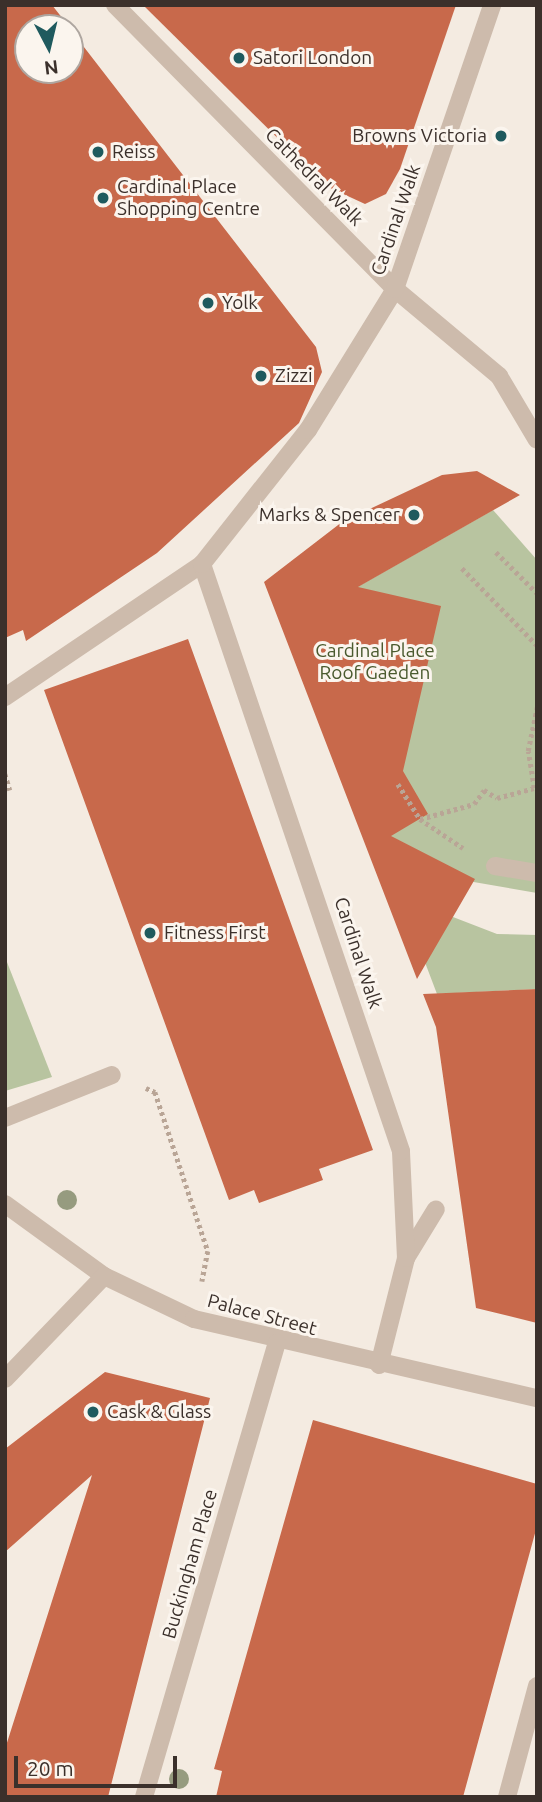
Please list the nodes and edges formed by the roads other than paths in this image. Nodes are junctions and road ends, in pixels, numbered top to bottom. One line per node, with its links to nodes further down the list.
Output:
1 (115, 5): 3 (street, Cathedral Walk)
2 (492, 5): 3 (street, Cardinal Walk)
3 (395, 289): 4 (street, Cathedral Walk); 5 (street, Cardinal Walk)
4 (537, 440)
5 (202, 564): 6 (street, Cardinal Walk); 13 (street, Cardinal Walk)
6 (5, 697)
7 (495, 866): 8 (street)
8 (537, 873)
9 (112, 1075): 10 (street)
10 (5, 1118)
11 (5, 1204): 14 (street, Palace Street)
12 (436, 1209): 13 (street)
13 (406, 1258): 16 (street, Cardinal Walk)
14 (104, 1276): 15 (street, Palace Street); 17 (street)
15 (277, 1343): 16 (street, Palace Street); 20 (street, Buckingham Place)
16 (379, 1365): 18 (street, Palace Street)
17 (5, 1380)
18 (537, 1398)
19 (537, 1686): 21 (street)
20 (144, 1797)
21 (507, 1797)

